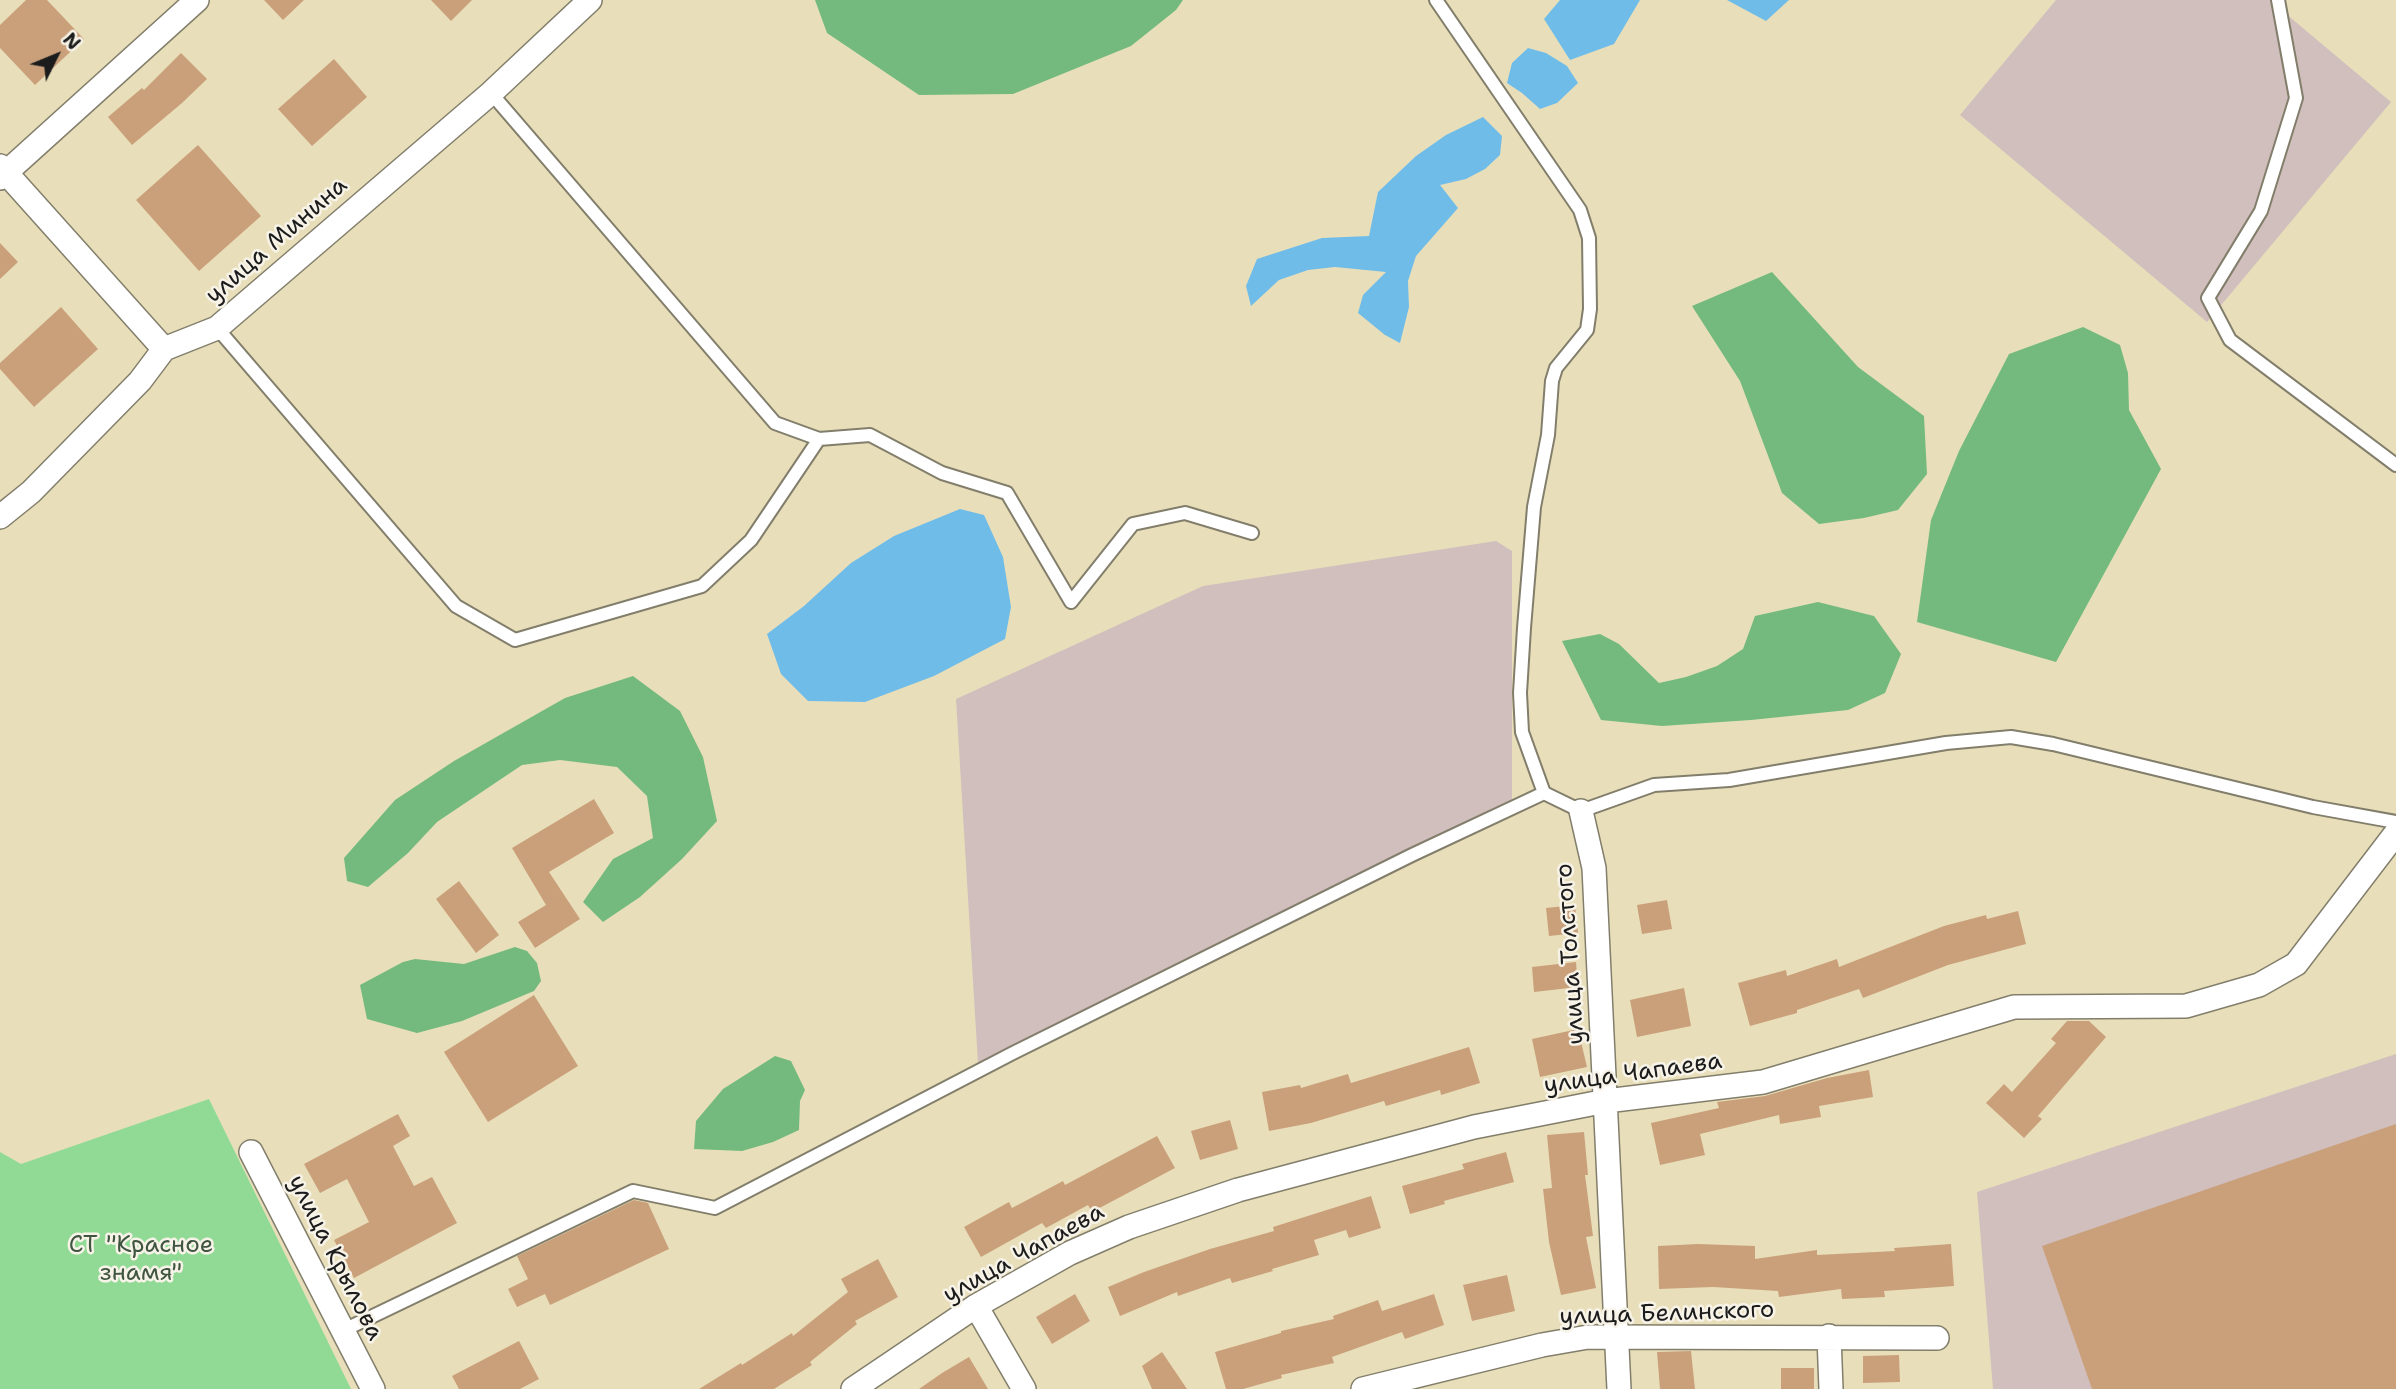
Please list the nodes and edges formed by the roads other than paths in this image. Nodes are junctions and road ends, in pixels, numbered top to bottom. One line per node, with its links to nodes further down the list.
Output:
1 (197, 0): 6 (street)
2 (590, 0): 5 (street, улица Минина)
3 (1436, 0): 13 (lane)
4 (2278, 0): 10 (lane)
5 (491, 93): 7 (street, улица Минина); 9 (lane)
6 (2, 172): 8 (street)
7 (217, 328): 8 (street, улица Минина); 9 (lane)
8 (164, 349): 11 (street)
9 (819, 439): 12 (lane)
10 (2396, 465)
11 (0, 517)
12 (1252, 533)
13 (1544, 793): 14 (lane); 20 (lane)
14 (1581, 811): 15 (lane); 17 (street, улица Толстого)
15 (2396, 822)
16 (2396, 833): 17 (street, улица Чапаева)
17 (1606, 1101): 19 (street, улица Чапаева); 22 (street, улица Толстого)
18 (251, 1152): 20 (street, улица Крылова)
19 (976, 1306): 25 (street, улица Чапаева); 26 (street)
20 (344, 1329): 24 (street, улица Крылова)
21 (1829, 1336): 22 (street, улица Белинского); 23 (street, улица Белинского); 29 (street)
22 (1618, 1337): 27 (street, улица Белинского); 28 (street, улица Толстого)
23 (1937, 1338)
24 (373, 1389)
25 (853, 1389)
26 (1024, 1389)
27 (1363, 1389)
28 (1619, 1389)
29 (1831, 1389)

